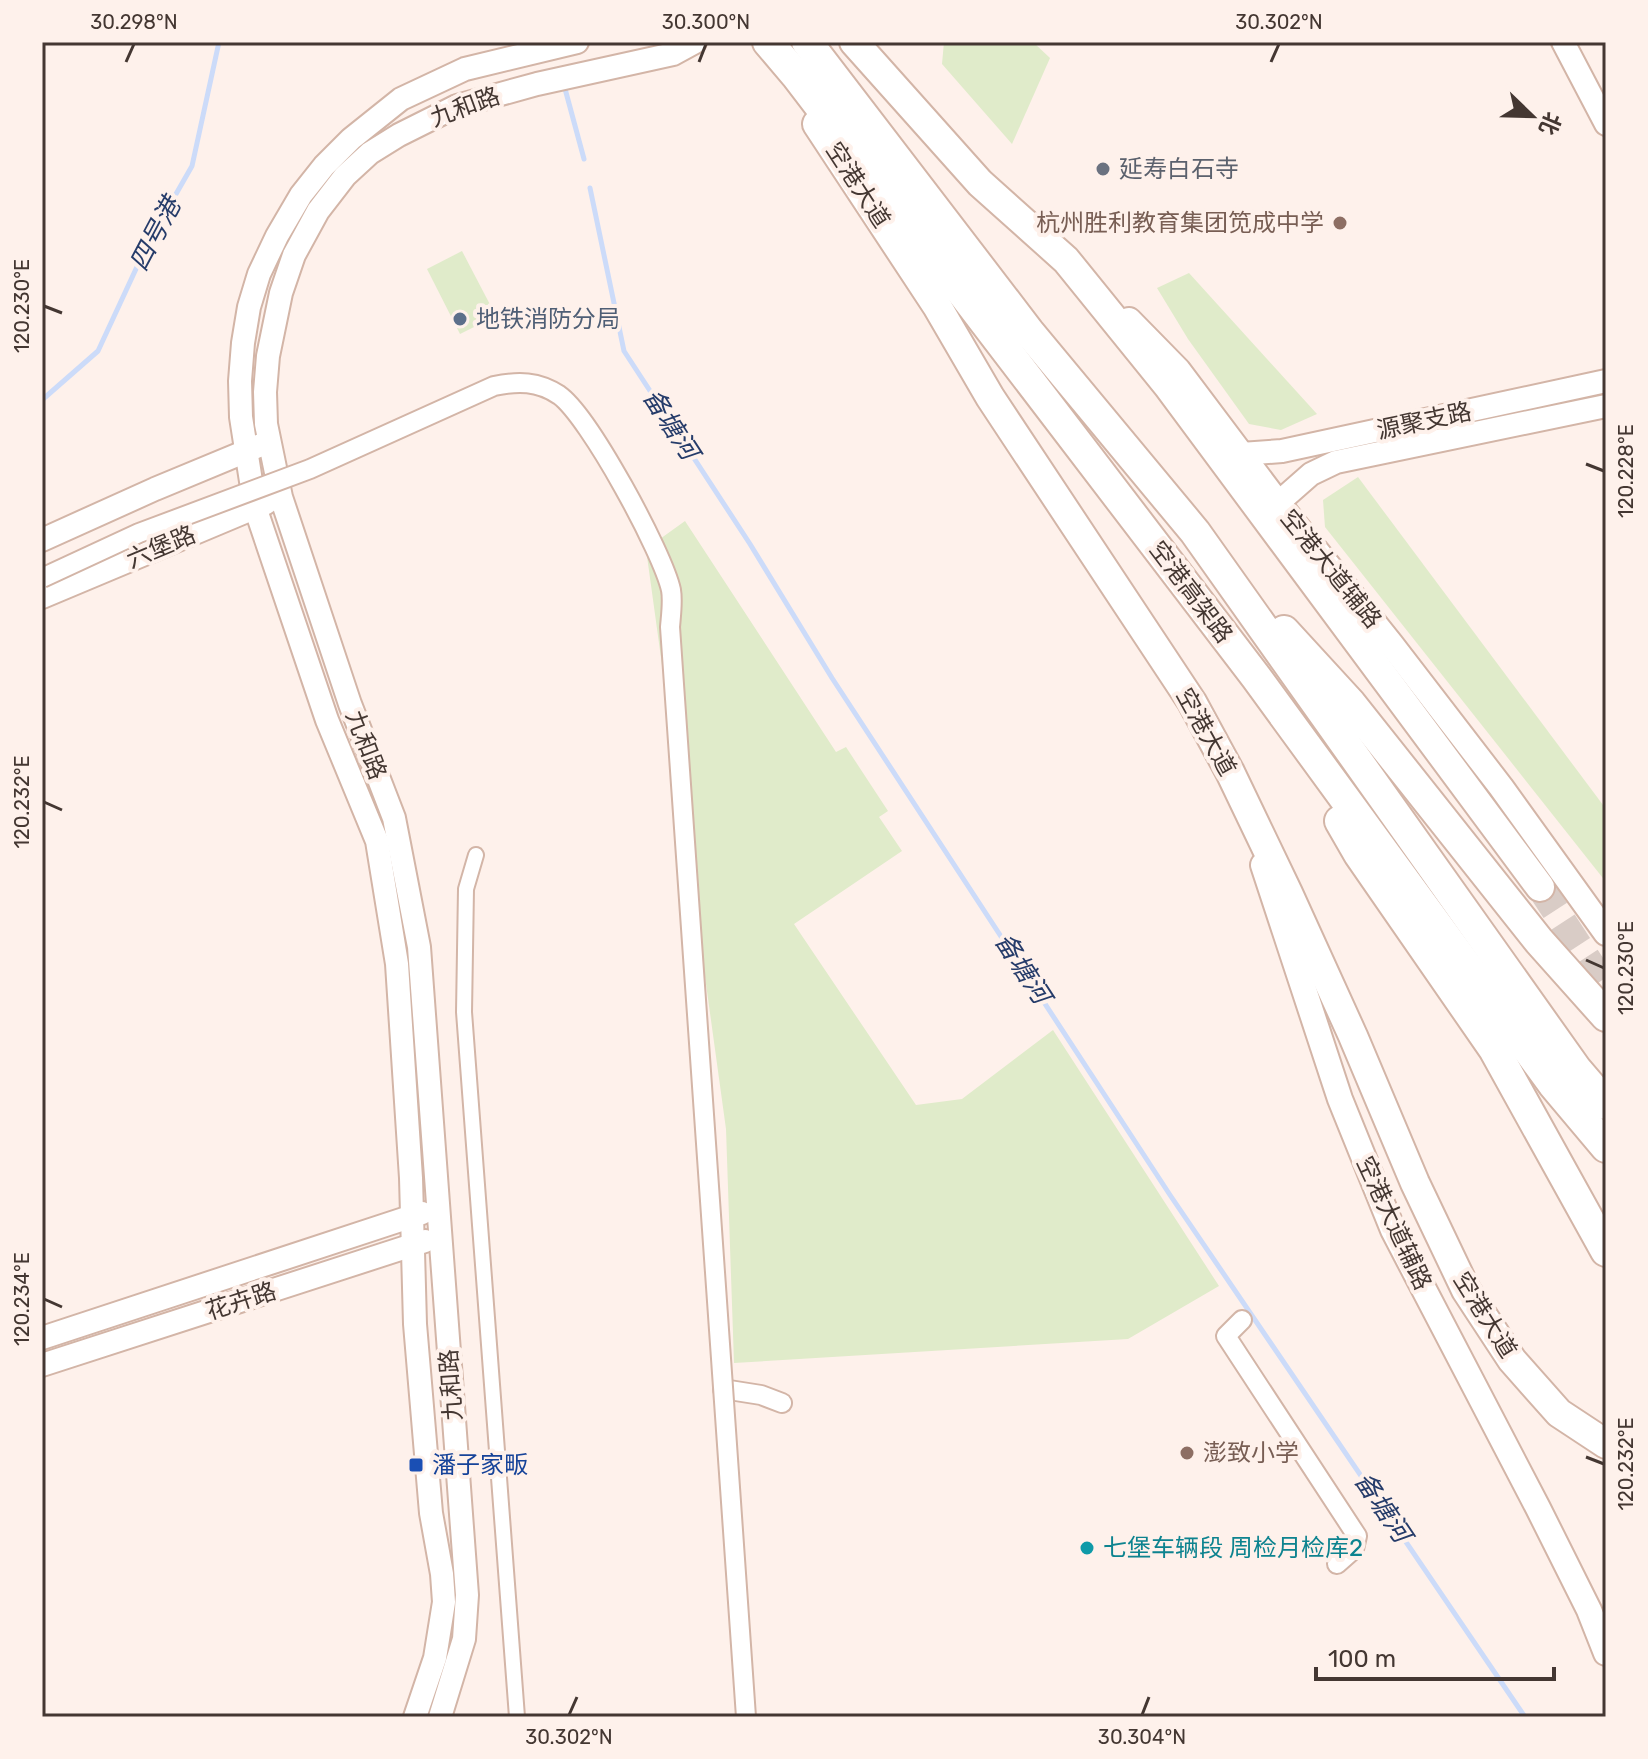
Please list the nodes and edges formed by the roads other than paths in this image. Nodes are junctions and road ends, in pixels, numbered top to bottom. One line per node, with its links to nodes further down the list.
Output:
1 (576, 42): 14 (street, 九和路)
2 (695, 42): 13 (street, 九和路)
3 (751, 42): 24 (main road, 空港大道)
4 (768, 42): 10 (highway, 空港高架路)
5 (807, 42): 10 (highway, 空港高架路)
6 (854, 42): 9 (main road)
7 (1563, 42): 8 (street)
8 (1606, 124)
9 (1066, 260): 15 (main road, 空港大道辅路); 26 (main road)
10 (1016, 339): 19 (highway, 空港高架路); 23 (highway, 空港高架路)
11 (1606, 381): 15 (street, 源聚支路)
12 (1606, 406): 17 (street, 源聚支路)
13 (269, 442): 14 (street); 16 (street, 九和路)
14 (247, 450): 18 (street, 九和路); 20 (street)
15 (1241, 454): 17 (main road, 空港大道辅路)
16 (281, 497): 18 (street, 六堡路); 31 (street, 九和路)
17 (1278, 503): 27 (main road, 空港大道辅路)
18 (255, 507): 22 (street, 六堡路); 32 (street, 九和路)
19 (1195, 532): 28 (highway); 29 (highway, 空港高架路)
20 (42, 540)
21 (42, 578): 39 (street, bridge)
22 (42, 597)
23 (1256, 677): 30 (highway, 空港高架路); 35 (highway)
24 (1230, 772): 41 (main road, 空港大道); 43 (main road, 空港大道辅路)
25 (476, 855): 46 (street)
26 (1540, 887)
27 (1606, 933)
28 (1606, 1016)
29 (1606, 1104)
30 (1606, 1147)
31 (438, 1208): 32 (street, 花卉路); 33 (street, 九和路)
32 (412, 1216): 34 (street, 九和路); 37 (street, 花卉路)
33 (440, 1236): 34 (street, 花卉路); 45 (street, 九和路)
34 (412, 1245): 38 (street, 花卉路); 44 (street, 九和路)
35 (1606, 1251)
36 (1242, 1320): 42 (street)
37 (42, 1338)
38 (42, 1365)
39 (723, 1389): 40 (street); 47 (street, bridge)
40 (782, 1403)
41 (1606, 1444)
42 (1337, 1564)
43 (1606, 1653)
44 (415, 1717)
45 (440, 1717)
46 (517, 1717)
47 (746, 1717)

